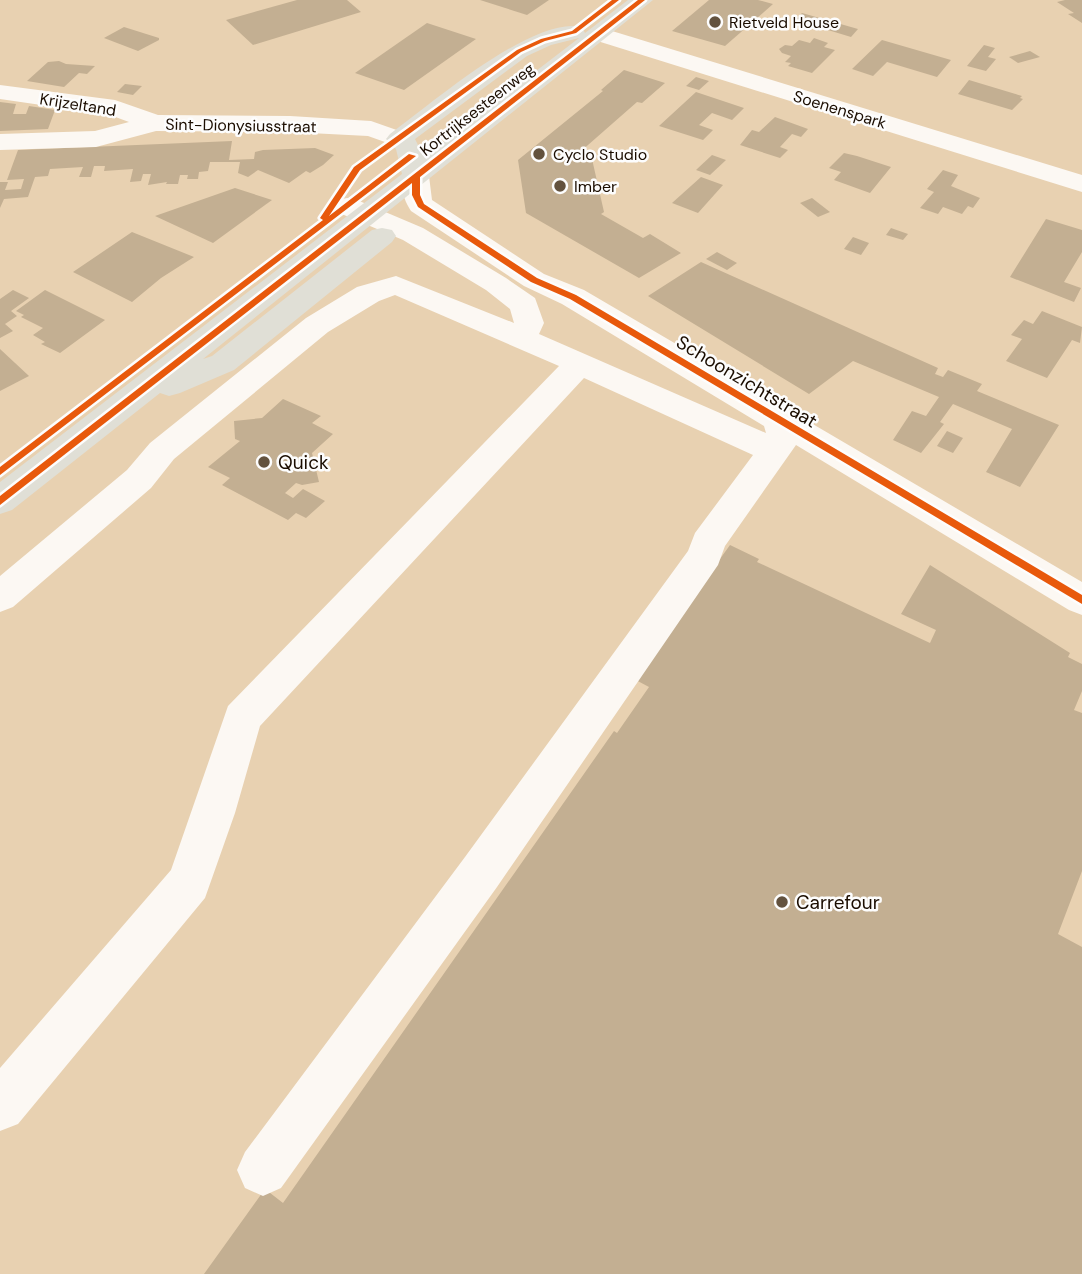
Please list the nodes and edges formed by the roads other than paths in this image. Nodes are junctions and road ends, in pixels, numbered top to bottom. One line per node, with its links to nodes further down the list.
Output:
1 (616, 0): 3 (main road, Kortrijksesteenweg)
2 (642, 0): 3 (main road, Kortrijksesteenweg)
3 (586, 33): 7 (main road, Kortrijksesteenweg); 8 (street, Soenenspark)
4 (0, 93): 5 (street, Krijzeltand)
5 (155, 123): 6 (street, Sint-Dionysiusstraat); 7 (street, Sint-Dionysiusstraat)
6 (0, 142)
7 (409, 157): 9 (street); 10 (main road, Kortrijksesteenweg)
8 (1082, 184)
9 (421, 205): 10 (main road); 13 (street, Schoonzichtstraat)
10 (369, 215): 11 (street); 14 (main road, Kortrijksesteenweg); 15 (main road)
11 (521, 338): 12 (street); 16 (street)
12 (580, 363): 13 (street); 18 (street)
13 (777, 436): 17 (street, Schoonzichtstraat); 19 (street)
14 (0, 472)
15 (0, 501)
16 (0, 597)
17 (1082, 600)
18 (0, 1106)
19 (263, 1170)

